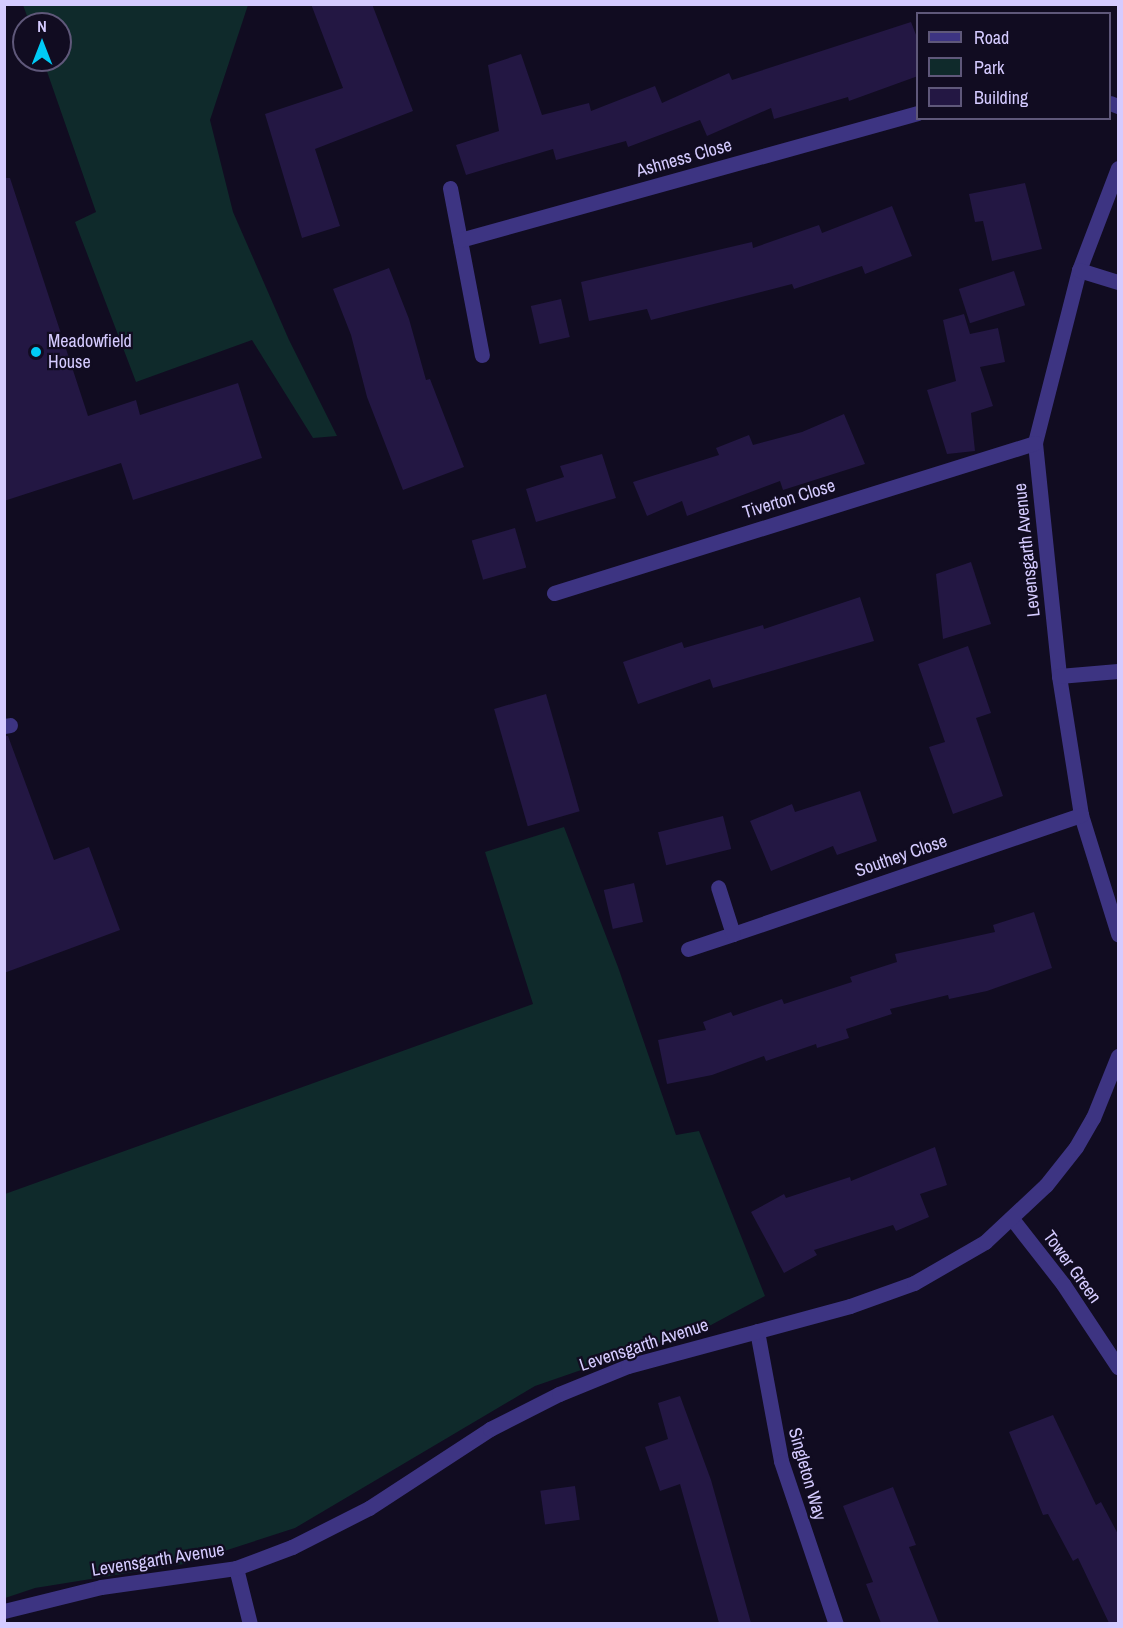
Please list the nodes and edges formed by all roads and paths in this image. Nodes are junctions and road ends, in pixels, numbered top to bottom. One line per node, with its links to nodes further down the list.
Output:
1 (916, 114): 4 (street, Ashness Close)
2 (1119, 168): 5 (street, Levensgarth Avenue)
3 (450, 188): 4 (street)
4 (460, 240): 7 (street)
5 (1079, 270): 6 (street); 8 (street, Levensgarth Avenue)
6 (1119, 282)
7 (482, 355)
8 (1035, 443): 9 (street, Tiverton Close); 11 (street, Levensgarth Avenue)
9 (554, 593)
10 (1119, 671): 11 (street)
11 (1059, 676): 12 (street, Levensgarth Avenue)
12 (1081, 815): 14 (street, Southey Close); 15 (street, Levensgarth Avenue)
13 (717, 888): 14 (street)
14 (733, 934): 16 (street, Southey Close)
15 (1119, 934)
16 (688, 949)
17 (1119, 1056): 18 (street, Levensgarth Avenue)
18 (1111, 1097): 19 (street, Levensgarth Avenue)
19 (1013, 1220): 20 (street, Levensgarth Avenue); 21 (street, Tower Green)
20 (757, 1330): 22 (street, Levensgarth Avenue); 25 (street, Singleton Way)
21 (1119, 1367)
22 (236, 1568): 23 (street, Levensgarth Avenue); 24 (street)
23 (4, 1611)
24 (250, 1623)
25 (836, 1623)

